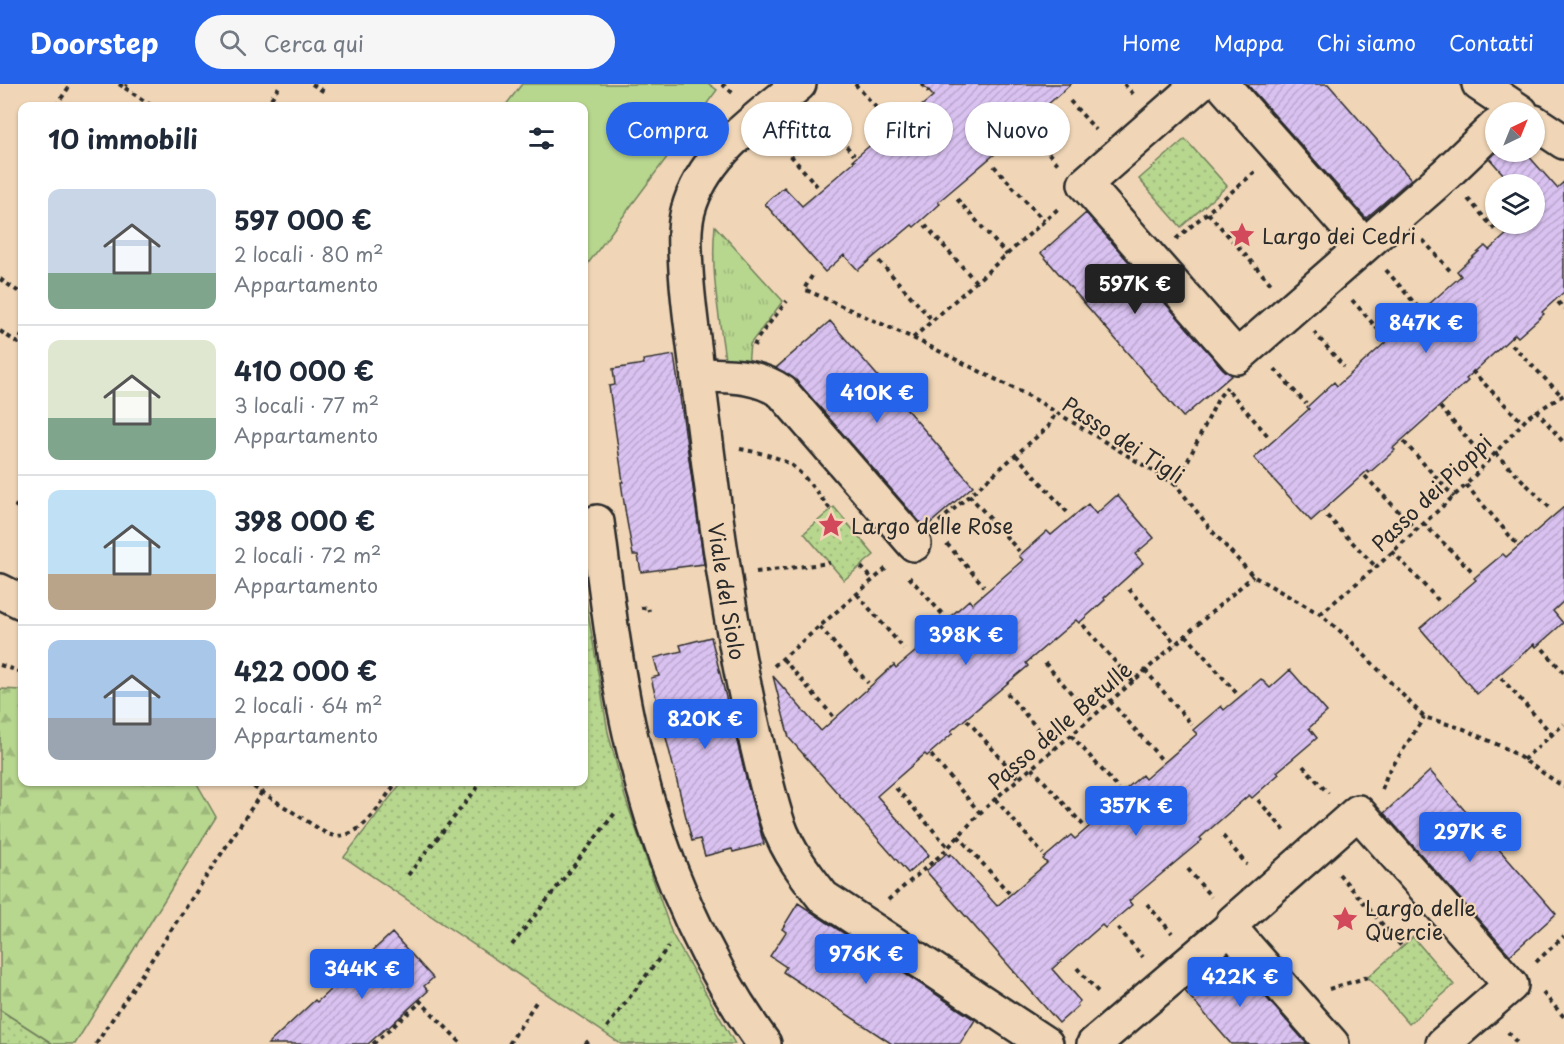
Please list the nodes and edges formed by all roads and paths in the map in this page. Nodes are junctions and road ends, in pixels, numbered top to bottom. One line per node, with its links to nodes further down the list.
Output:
1 (71, 84): 14 (path)
2 (119, 84): 10 (path)
3 (281, 84): 16 (path)
4 (312, 84): 12 (path)
5 (855, 84): 17 (path)
6 (921, 84): 11 (path)
7 (1199, 84): 29 (lane)
8 (1222, 84): 22 (lane)
9 (1479, 84): 18 (lane)
10 (126, 86): 15 (path)
11 (929, 92)
12 (326, 93)
13 (807, 97): 23 (path); 60 (lane, Viale del Siolo)
14 (59, 102)
15 (147, 102)
16 (269, 102)
17 (871, 102)
18 (1499, 102)
19 (1545, 132): 21 (lane)
20 (1485, 141): 27 (lane)
21 (1564, 142)
22 (1281, 150): 31 (path); 36 (lane)
23 (854, 155)
24 (791, 156): 28 (path)
25 (1054, 156): 29 (path)
26 (994, 166): 34 (path)
27 (1446, 174): 32 (lane); 33 (path)
28 (817, 186)
29 (1083, 186): 34 (path); 38 (lane)
30 (957, 199): 37 (path)
31 (1208, 213): 38 (path); 49 (path)
32 (1401, 214): 36 (lane); 40 (path)
33 (1485, 218)
34 (1044, 221): 37 (path)
35 (925, 225): 44 (path)
36 (1364, 245): 41 (lane); 48 (path)
37 (1007, 255): 44 (path)
38 (1152, 260): 57 (lane)
39 (879, 261): 51 (path)
40 (1452, 273)
41 (1330, 275): 49 (lane); 53 (path)
42 (812, 276): 54 (path, Passo dei Tigli)
43 (0, 279): 45 (path)
44 (976, 282): 51 (path)
45 (18, 291)
46 (787, 302): 61 (path)
47 (1558, 302): 50 (path)
48 (1417, 306)
49 (1292, 308): 57 (lane); 58 (path)
50 (1564, 309)
51 (933, 321): 54 (path)
52 (0, 331): 55 (path)
53 (1383, 335)
54 (913, 338): 76 (path, Passo dei Tigli)
55 (18, 343)
56 (1512, 345): 63 (path)
57 (1245, 350): 62 (path); 64 (path)
58 (1344, 367)
59 (1472, 371): 67 (path)
60 (698, 375): 61 (lane); 174 (lane, Viale del Siolo)
61 (752, 378): 87 (lane)
62 (1226, 388): 68 (path); 76 (path)
63 (1563, 396): 66 (path, Passo dei Pioppi)
64 (1306, 405)
65 (1440, 407): 74 (path)
66 (1536, 410): 67 (path, Passo dei Pioppi); 70 (path)
67 (1522, 422): 72 (path, Passo dei Pioppi)
68 (1268, 436)
69 (1404, 441): 79 (path)
70 (1564, 443)
71 (734, 448): 81 (path)
72 (1495, 453): 74 (path, Passo dei Pioppi); 80 (path)
73 (1016, 455): 82 (path)
74 (1487, 462): 77 (path, Passo dei Pioppi)
75 (1365, 476): 86 (path)
76 (1176, 485): 97 (path, Passo dei Tigli)
77 (1466, 485): 79 (path, Passo dei Pioppi); 88 (path)
78 (969, 495): 89 (path)
79 (1454, 497): 85 (path, Passo dei Pioppi)
80 (1550, 508)
81 (831, 510)
82 (1067, 512)
83 (1327, 516): 93 (path)
84 (597, 522): 146 (lane)
85 (1424, 523): 86 (path, Passo dei Pioppi); 95 (path)
86 (1416, 530): 90 (path, Passo dei Pioppi)
87 (930, 543): 99 (path)
88 (1516, 543)
89 (1019, 551)
90 (1392, 551): 93 (path, Passo dei Pioppi); 104 (path)
91 (830, 563): 94 (path)
92 (861, 567): 98 (path)
93 (1376, 567): 105 (path, Passo dei Pioppi)
94 (753, 573)
95 (1474, 573)
96 (908, 576): 106 (path)
97 (1253, 576): 105 (path, Passo dei Tigli); 109 (path, Passo delle Betulle)
98 (873, 579)
99 (984, 586)
100 (1129, 589): 110 (path)
101 (0, 591): 103 (lane)
102 (857, 594): 111 (path)
103 (18, 600)
104 (1440, 602)
105 (1320, 614): 127 (path, Passo dei Tigli)
106 (945, 617)
107 (1083, 625): 120 (path)
108 (820, 627): 121 (path)
109 (1186, 635): 110 (path, Passo delle Betulle); 123 (path)
110 (1176, 644): 116 (path, Passo delle Betulle)
111 (904, 649)
112 (1543, 650): 118 (path)
113 (783, 659): 125 (path)
114 (1045, 663): 126 (path)
115 (0, 665): 117 (path)
116 (1145, 670): 120 (path, Passo delle Betulle); 130 (path)
117 (18, 671)
118 (1564, 673)
119 (1501, 678): 131 (path)
120 (1133, 682): 124 (path, Passo delle Betulle)
121 (868, 683)
122 (1007, 693): 133 (path)
123 (1238, 695)
124 (1110, 701): 126 (path, Passo delle Betulle); 135 (path)
125 (833, 716)
126 (1092, 717): 132 (path, Passo delle Betulle)
127 (1424, 717): 136 (path, Passo dei Tigli); 149 (path)
128 (967, 720): 138 (path)
129 (1564, 724): 131 (path)
130 (1192, 725)
131 (1552, 734): 136 (path)
132 (1071, 735): 133 (path, Passo delle Betulle); 144 (path)
133 (1055, 748): 137 (path, Passo delle Betulle)
134 (931, 755): 150 (path)
135 (1162, 760)
136 (1523, 760): 142 (path, Passo dei Tigli)
137 (1032, 768): 138 (path, Passo delle Betulle); 151 (path)
138 (1019, 779): 147 (path, Passo delle Betulle)
139 (252, 786): 145 (path)
140 (394, 786): 145 (path)
141 (479, 786): 156 (path)
142 (1564, 787)
143 (896, 788): 153 (path)
144 (1119, 789)
145 (262, 792): 168 (path)
146 (646, 796): 161 (lane); 162 (path)
147 (995, 799): 150 (path, Passo delle Betulle); 155 (path)
148 (1258, 800): 154 (path)
149 (1358, 812): 154 (lane); 177 (lane)
150 (980, 813): 152 (path, Passo delle Betulle)
151 (1084, 826)
152 (958, 836): 153 (path, Passo delle Betulle); 157 (path)
153 (948, 848): 158 (path, Passo delle Betulle)
154 (1313, 852): 160 (lane); 163 (path)
155 (1043, 854)
156 (408, 875)
157 (1009, 893)
158 (888, 900)
159 (1118, 928): 164 (path)
160 (1230, 928): 164 (lane); 176 (lane)
161 (695, 930): 166 (path); 173 (lane)
162 (512, 945)
163 (1402, 947)
164 (1166, 982): 175 (lane)
165 (536, 1002): 171 (path)
166 (607, 1027)
167 (591, 1039): 172 (path)
168 (96, 1044)
169 (373, 1044): 170 (path)
170 (462, 1044)
171 (508, 1044)
172 (585, 1044)
173 (764, 1044)
174 (1046, 1044)
175 (1094, 1044)
176 (1332, 1044)
177 (1443, 1044)

